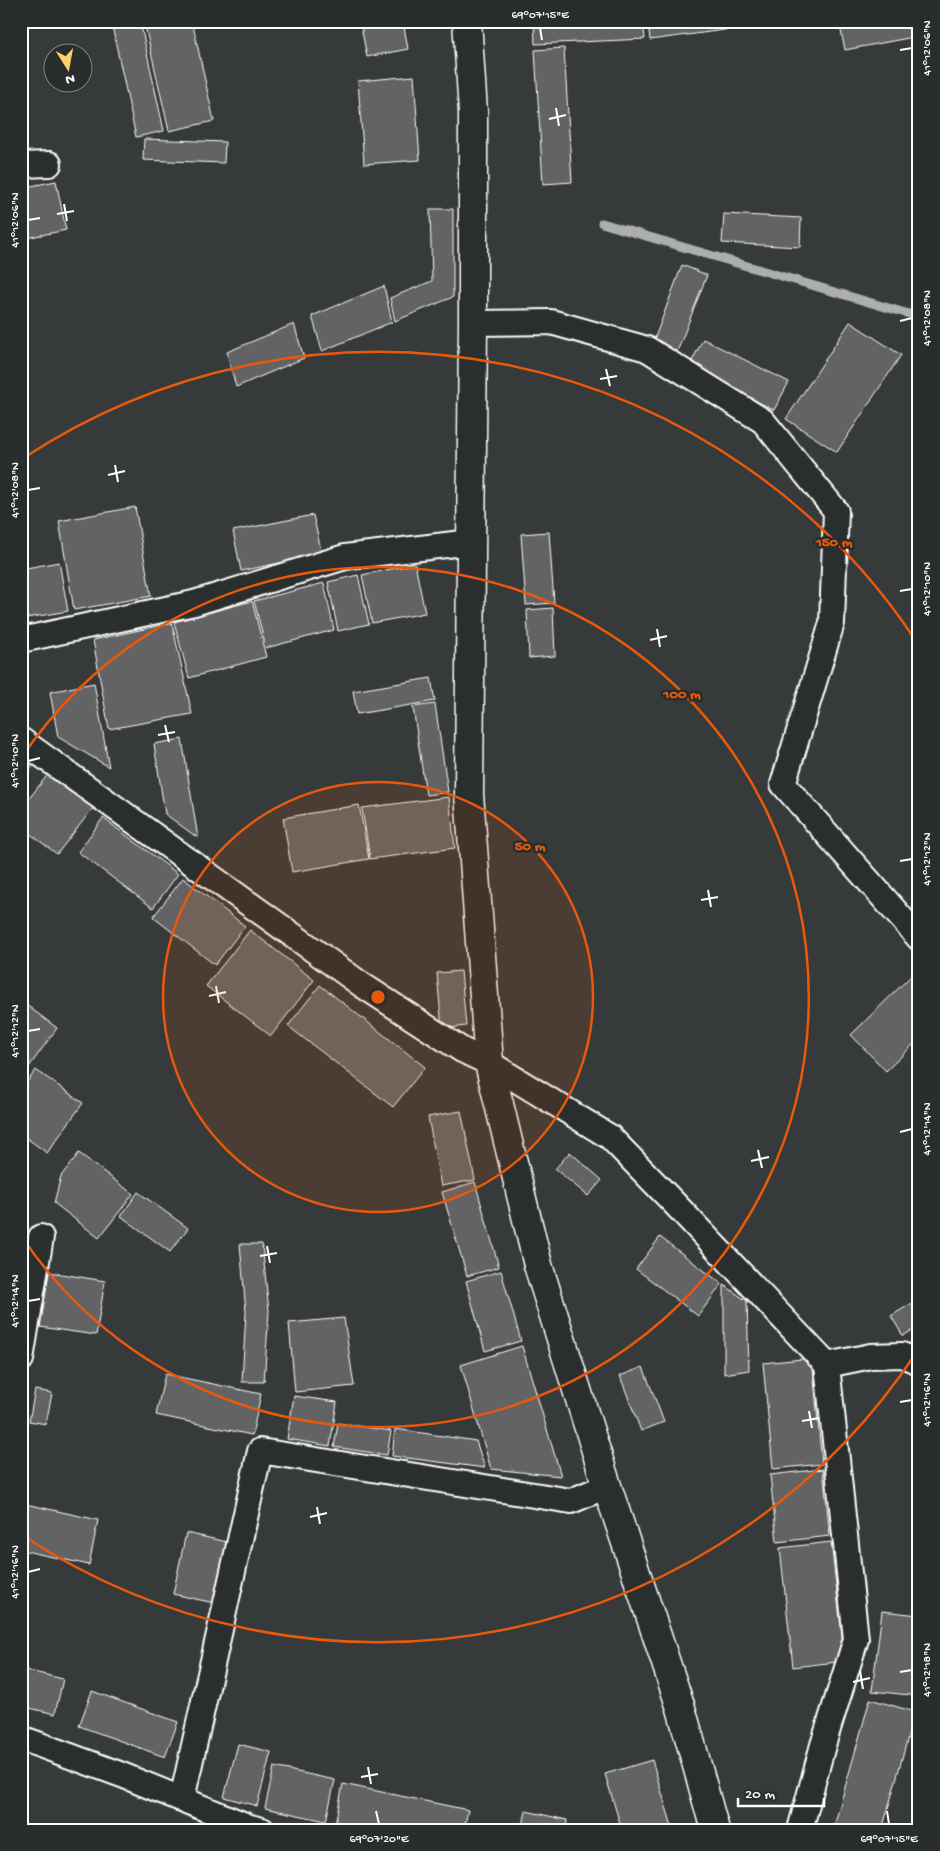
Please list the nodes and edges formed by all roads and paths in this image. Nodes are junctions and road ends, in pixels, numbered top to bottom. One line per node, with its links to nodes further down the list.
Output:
1 (467, 21): 4 (main road)
2 (21, 164): 3 (street)
3 (49, 164)
4 (473, 323): 5 (main road); 8 (street)
5 (471, 542): 6 (street); 9 (main road)
6 (21, 640)
7 (21, 740): 9 (street)
8 (919, 938)
9 (489, 1063): 13 (street); 14 (main road)
10 (41, 1237): 11 (street)
11 (21, 1359)
12 (919, 1362): 13 (street)
13 (826, 1365): 19 (street)
14 (607, 1486): 16 (street); 18 (main road)
15 (21, 1738): 16 (street)
16 (182, 1799): 17 (street)
17 (262, 1830)
18 (715, 1830)
19 (800, 1830)

